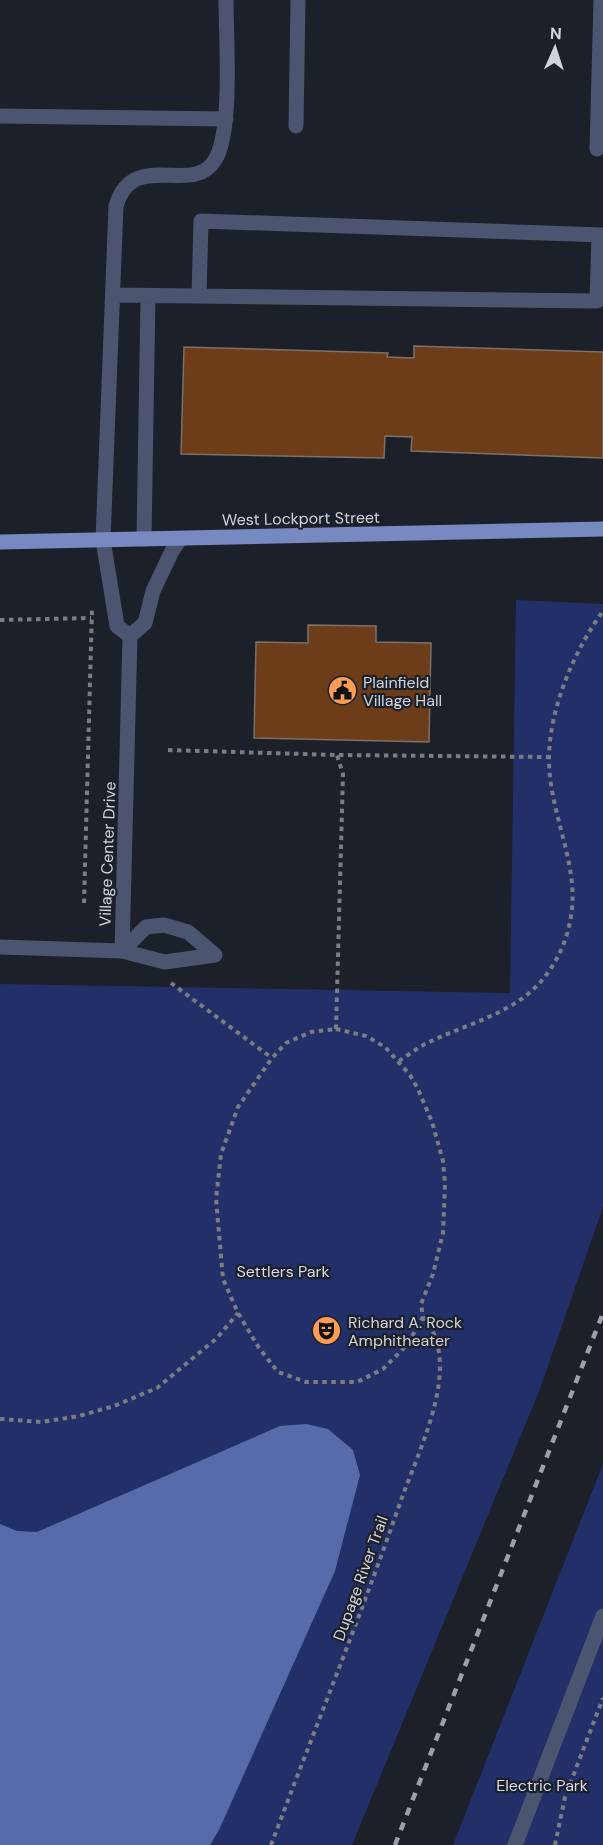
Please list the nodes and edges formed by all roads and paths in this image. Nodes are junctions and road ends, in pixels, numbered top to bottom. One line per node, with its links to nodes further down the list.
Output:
1 (226, 0): 5 (street)
2 (298, 0): 6 (street)
3 (601, 0): 7 (street)
4 (0, 116): 5 (street)
5 (226, 119): 9 (street)
6 (296, 126)
7 (597, 149)
8 (601, 235): 11 (street); 11 (street)
9 (114, 295): 10 (street); 15 (street)
10 (148, 296): 11 (street); 14 (street)
11 (199, 296)
12 (602, 528): 13 (main road, West Lockport Street)
13 (180, 538): 14 (main road, West Lockport Street); 21 (street)
14 (144, 539): 15 (main road, West Lockport Street)
15 (103, 540): 16 (main road, West Lockport Street); 21 (street)
16 (0, 542)
17 (92, 600): 19 (path)
18 (603, 611): 24 (path)
19 (91, 618): 20 (path); 25 (path)
20 (0, 620)
21 (130, 636): 27 (street, Village Center Drive)
22 (168, 750): 23 (path)
23 (337, 755): 24 (path); 29 (path)
24 (549, 757): 31 (path)
25 (84, 903)
26 (0, 947): 27 (street, Village Center Drive)
27 (122, 951): 27 (street)
28 (168, 981): 30 (path)
29 (336, 1029): 30 (path); 31 (path)
30 (272, 1058): 32 (path)
31 (399, 1061): 33 (path)
32 (238, 1313): 33 (path); 34 (path)
33 (423, 1317): 37 (path, Dupage River Trail)
34 (0, 1419)
35 (603, 1616): 38 (street)
36 (603, 1698): 39 (path)
37 (271, 1845)
38 (515, 1845)
39 (555, 1845)

